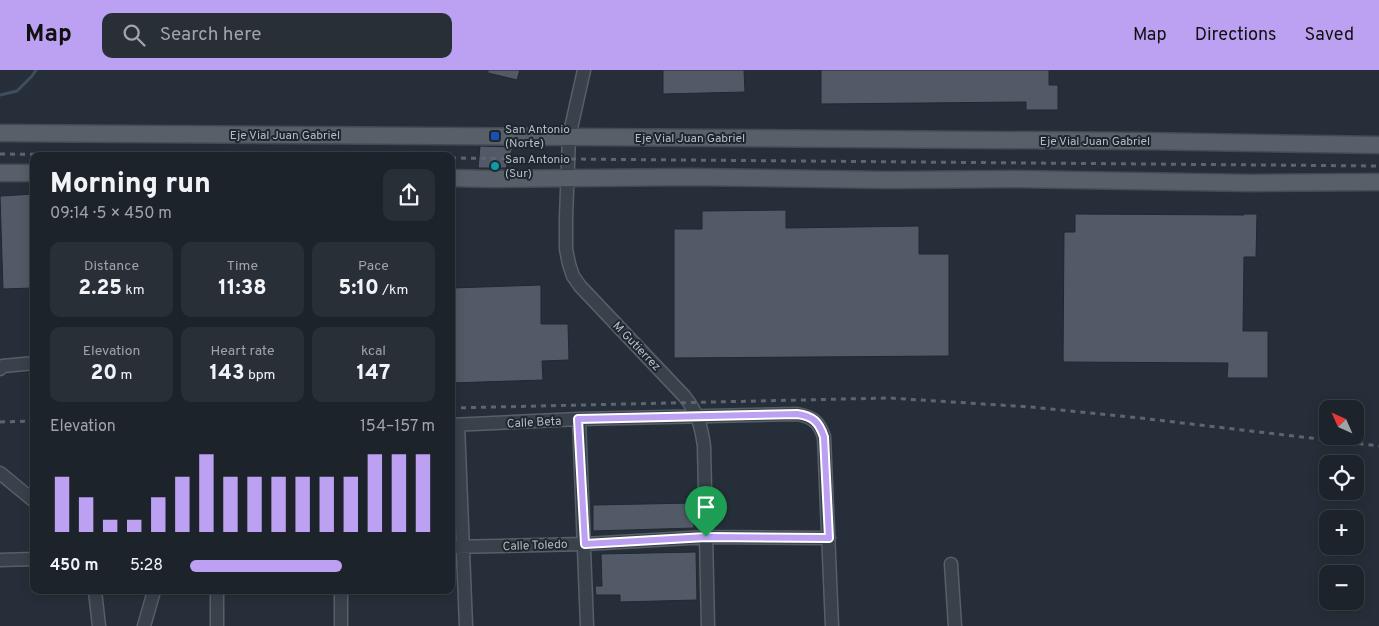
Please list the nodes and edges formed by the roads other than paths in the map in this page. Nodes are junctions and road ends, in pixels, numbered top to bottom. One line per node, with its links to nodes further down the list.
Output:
1 (584, 70): 3 (street, M Gutierrez)
2 (0, 133): 3 (main road, Eje Vial Juan Gabriel)
3 (569, 137): 4 (main road, Eje Vial Juan Gabriel); 8 (street, M Gutierrez)
4 (1379, 145)
5 (0, 173): 6 (main road)
6 (30, 173)
7 (455, 178): 8 (main road)
8 (566, 178): 9 (main road); 12 (street, M Gutierrez)
9 (1379, 182)
10 (30, 363): 11 (street)
11 (0, 369)
12 (698, 416): 13 (street, Calle Beta); 17 (street, M Gutierrez); 18 (street, Calle Beta)
13 (578, 419): 14 (street, Calle Beta); 19 (street)
14 (455, 425): 20 (street)
15 (0, 473): 16 (street)
16 (30, 498)
17 (706, 537): 18 (street, Calle Toledo); 19 (street, Calle Toledo); 34 (street, M Gutierrez)
18 (829, 538): 35 (street)
19 (585, 544): 20 (street, Calle Toledo); 33 (street)
20 (457, 547): 32 (street)
21 (30, 559): 22 (street)
22 (0, 560)
23 (951, 564): 36 (street)
24 (95, 594): 28 (street)
25 (153, 594): 29 (street)
26 (217, 594): 30 (street)
27 (341, 594): 31 (street)
28 (99, 626)
29 (144, 626)
30 (217, 626)
31 (341, 626)
32 (466, 626)
33 (587, 626)
34 (708, 626)
35 (832, 626)
36 (955, 626)

